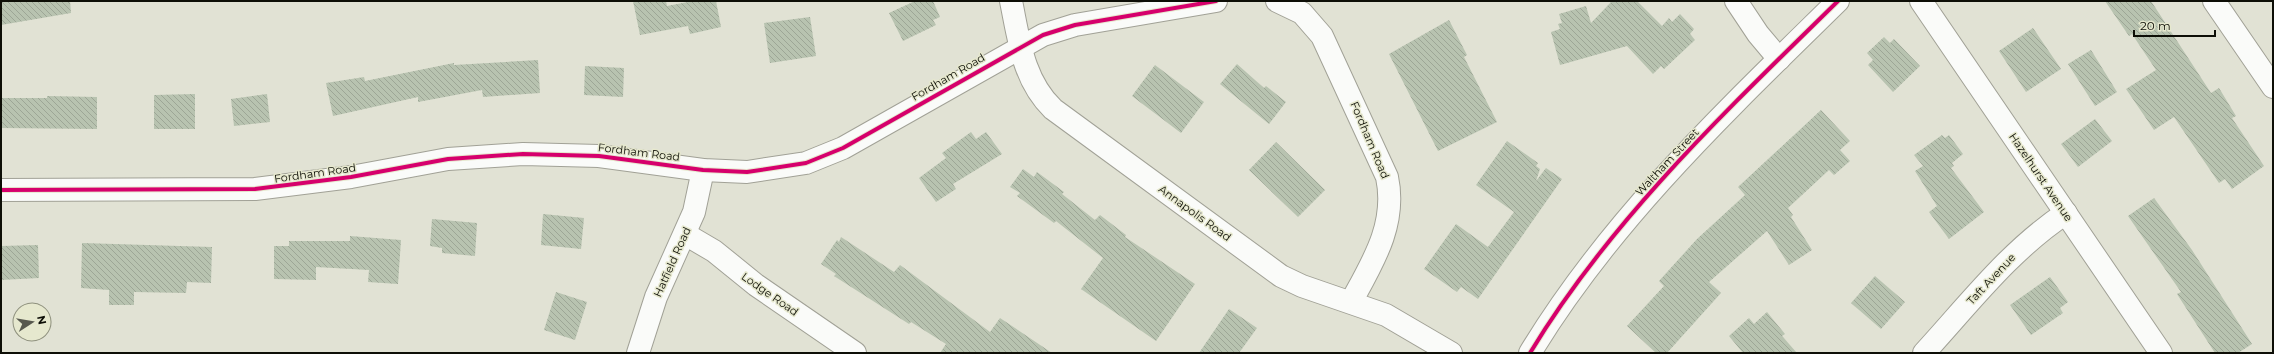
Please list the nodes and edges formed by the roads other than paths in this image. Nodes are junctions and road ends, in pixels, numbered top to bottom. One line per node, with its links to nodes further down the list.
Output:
1 (1011, 1): 8 (street, Annapolis Road)
2 (1216, 1): 8 (street, Fordham Road)
3 (1277, 1): 15 (street, Fordham Road)
4 (1736, 1): 9 (street)
5 (1838, 1): 9 (street, Waltham Street)
6 (1921, 1): 13 (street, Hazelhurst Avenue)
7 (2214, 1): 10 (street)
8 (1020, 46): 11 (street, Fordham Road); 15 (street, Annapolis Road)
9 (1779, 59): 19 (street, Waltham Street)
10 (2273, 87)
11 (703, 170): 12 (street, Fordham Road); 14 (street, Hatfield Road)
12 (1, 190)
13 (2066, 213): 20 (street, Taft Avenue); 21 (street, Hazelhurst Avenue)
14 (685, 234): 16 (street, Hatfield Road); 17 (street, Lodge Road)
15 (1351, 302): 18 (street, Annapolis Road)
16 (638, 353)
17 (855, 353)
18 (1451, 353)
19 (1530, 353)
20 (1924, 353)
21 (2161, 353)

